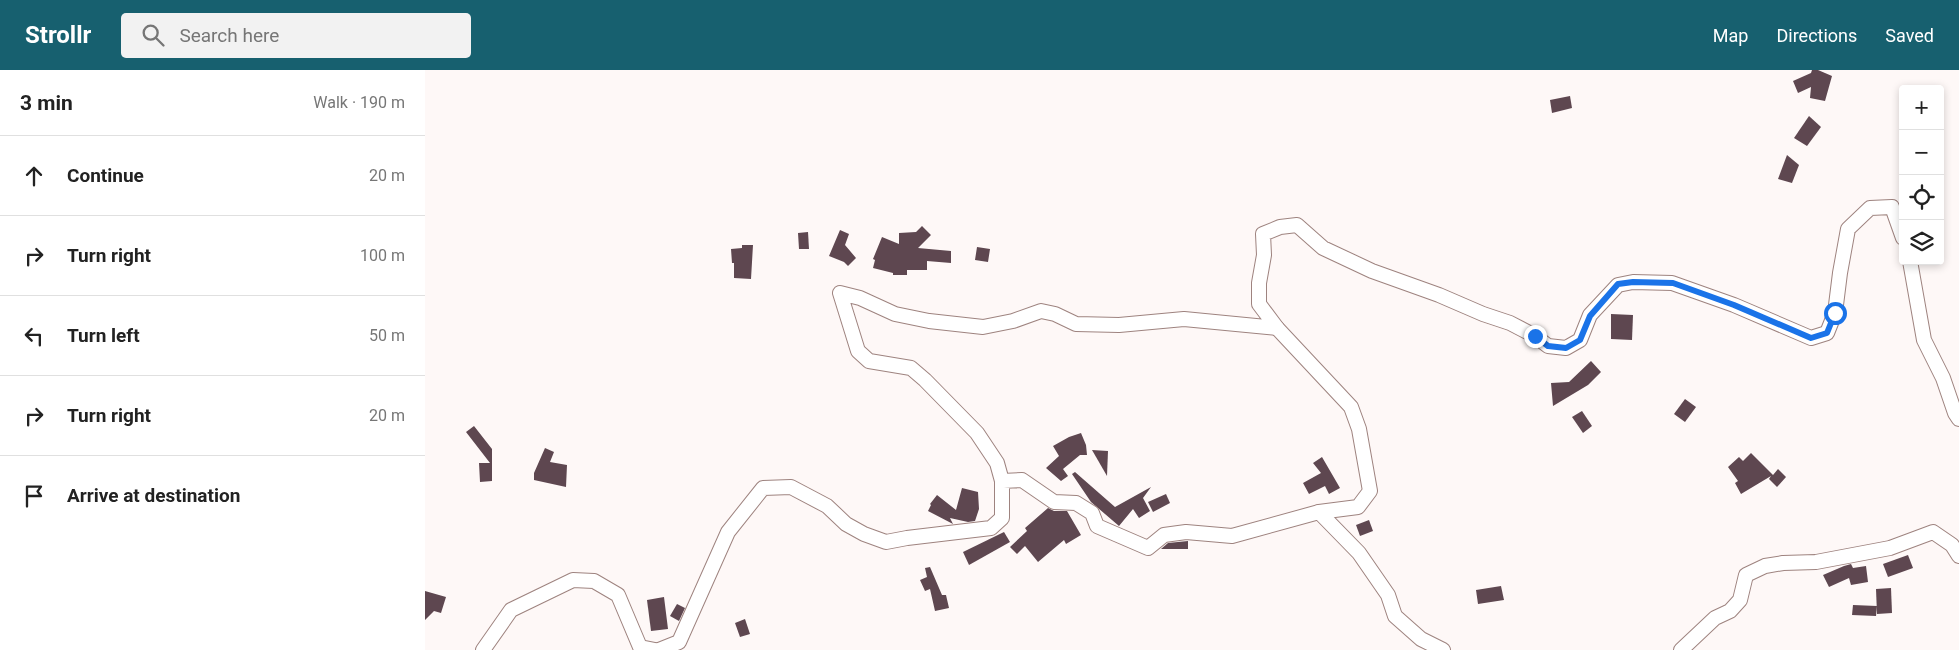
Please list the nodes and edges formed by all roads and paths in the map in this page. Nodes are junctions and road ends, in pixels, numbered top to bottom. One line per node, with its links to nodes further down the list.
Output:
1 (1899, 227): 3 (street)
2 (1911, 265): 4 (street)
3 (1277, 328): 5 (street); 6 (street)
4 (1959, 419)
5 (1002, 481): 6 (street); 9 (street)
6 (1319, 512): 10 (street)
7 (1959, 556): 11 (street)
8 (483, 650): 9 (street)
9 (657, 650)
10 (1443, 650)
11 (1681, 650)

